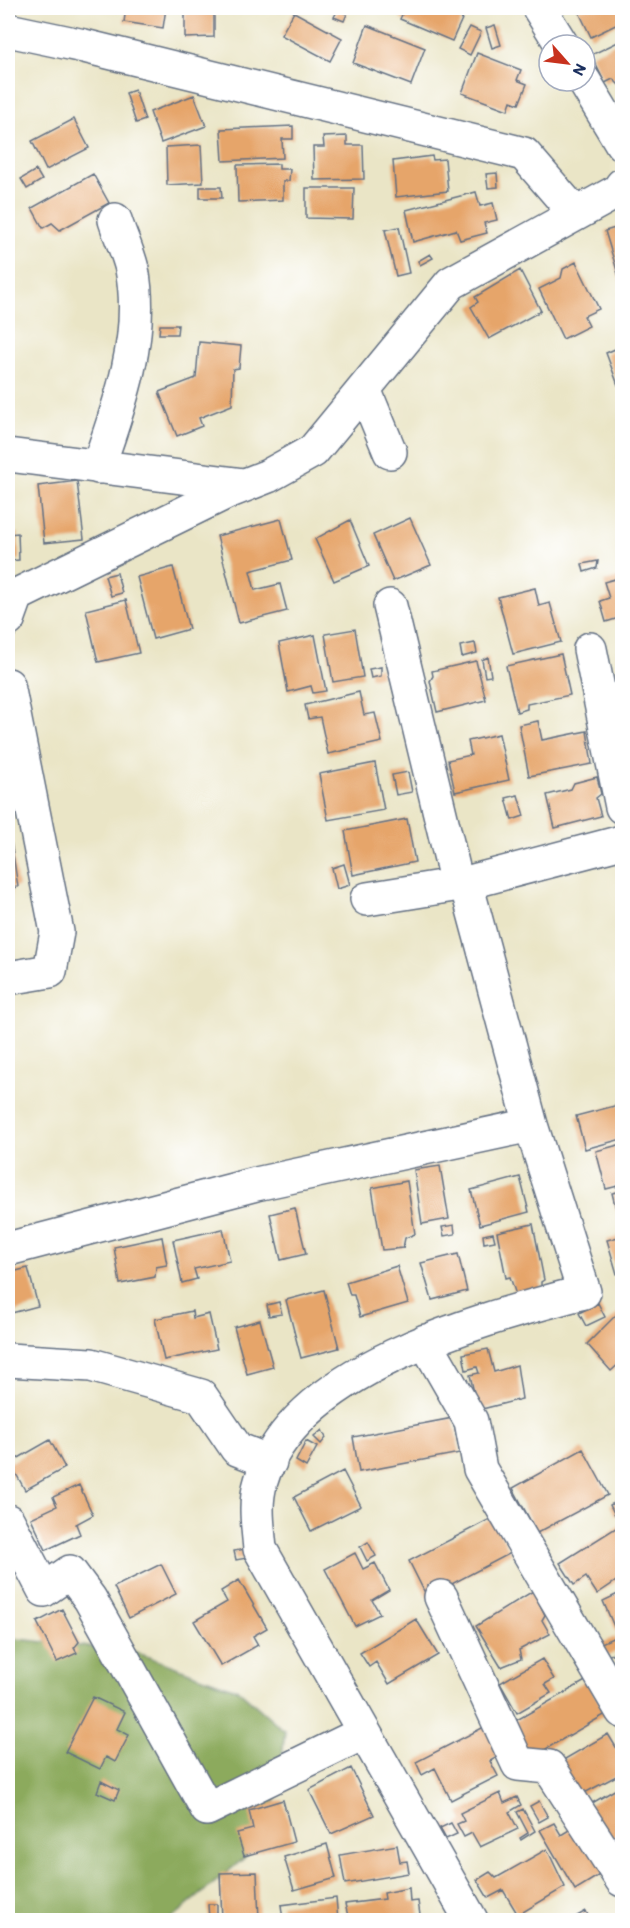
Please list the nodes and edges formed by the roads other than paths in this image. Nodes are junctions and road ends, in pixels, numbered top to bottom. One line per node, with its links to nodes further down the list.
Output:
1 (539, 8): 3 (street)
2 (8, 30): 7 (street)
3 (555, 33)
4 (591, 93): 5 (street)
5 (622, 144)
6 (622, 186): 7 (street)
7 (575, 213): 9 (street)
8 (115, 220): 12 (street)
9 (364, 389): 10 (street); 13 (street)
10 (390, 452)
11 (8, 455): 12 (street)
12 (98, 467): 13 (street)
13 (244, 485): 15 (street)
14 (390, 606): 20 (street)
15 (8, 620)
16 (590, 649): 18 (street)
17 (8, 685): 22 (street)
18 (622, 807)
19 (622, 842): 20 (street)
20 (461, 884): 21 (street); 23 (street)
21 (367, 899)
22 (8, 978)
23 (531, 1125): 24 (street); 25 (street)
24 (8, 1250)
25 (425, 1341): 27 (street); 30 (street)
26 (8, 1360): 27 (street)
27 (270, 1462): 31 (street)
28 (8, 1521): 31 (street)
29 (441, 1597): 32 (street)
30 (622, 1711)
31 (363, 1733): 33 (street)
32 (622, 1880)
33 (471, 1920)

